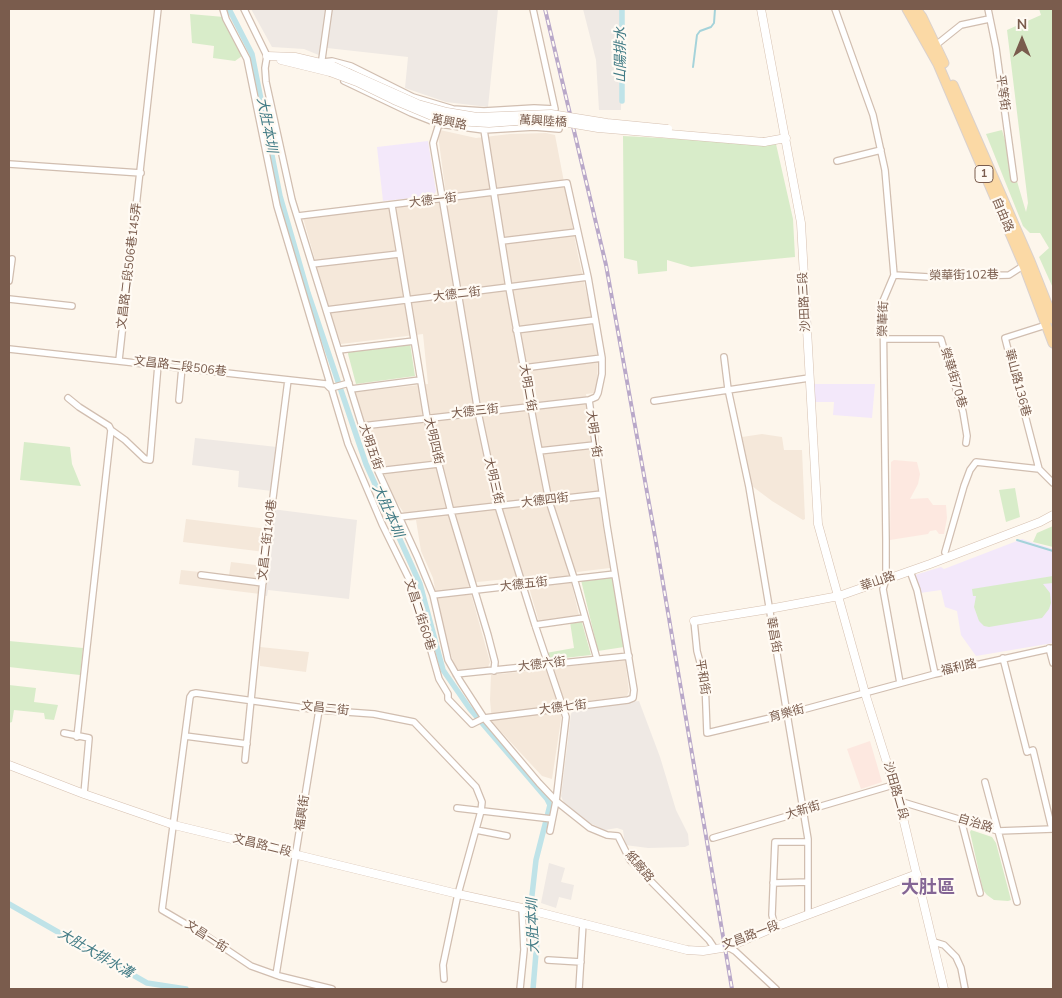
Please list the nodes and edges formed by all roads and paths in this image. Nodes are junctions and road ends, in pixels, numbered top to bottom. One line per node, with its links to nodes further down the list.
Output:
1 (158, 9): 26 (street, 文昌路二段506巷145弄)
2 (223, 9): 67 (street, 文昌二街60巷)
3 (244, 9): 13 (street)
4 (329, 9): 14 (street)
5 (532, 9): 16 (street, 萬興路)
6 (761, 9): 22 (street, 沙田路三段)
7 (835, 9): 23 (street, 榮華街)
8 (907, 9): 38 (main road, 自由路 / 1)
9 (916, 9): 12 (main road, 自由路 / 1)
10 (988, 9): 11 (street, 平等街)
11 (989, 19): 12 (street); 27 (street, 平等街)
12 (936, 45): 38 (main road, 自由路 / 1)
13 (267, 56): 14 (street, 萬興路); 32 (street, 大明五街)
14 (321, 66): 15 (street, 萬興路); 17 (street, 萬興路); 18 (street, 萬興路)
15 (332, 69): 22 (street, 萬興陸橋, bridge)
16 (534, 108): 17 (street, 萬興路); 19 (street)
17 (484, 111): 21 (street, 大明二街)
18 (439, 124): 21 (street, 萬興路); 30 (street, 大明三街)
19 (534, 127): 20 (street, 萬興路); 21 (street, 萬興路)
20 (559, 129)
21 (484, 130): 29 (street, 大明二街)
22 (786, 138): 63 (street, 沙田路三段)
23 (881, 150): 24 (street); 39 (street, 榮華街)
24 (837, 161)
25 (9, 164): 26 (street)
26 (141, 173): 59 (street, 文昌路二段506巷145弄)
27 (1014, 178)
28 (568, 183): 29 (street, 大德一街); 33 (street, 大明一街)
29 (494, 194): 30 (street, 大德一街); 34 (street, 大明二街)
30 (444, 199): 31 (street, 大德一街); 43 (street, 大明三街)
31 (392, 206): 32 (street, 大德一街); 35 (street, 大明四街)
32 (298, 216): 37 (street, 大明五街)
33 (577, 232): 34 (street); 40 (street, 大明一街)
34 (502, 241): 42 (street, 大明二街)
35 (400, 254): 37 (street); 45 (street, 大明四街)
36 (12, 259): 41 (street)
37 (312, 264): 47 (street, 大明五街)
38 (1027, 264): 39 (street, 榮華街102巷); 48 (main road, 自由路 / 1); 50 (main road, 自由路 / 1)
39 (894, 275): 52 (street, 榮華街)
40 (588, 278): 42 (street, 大德二街); 49 (street, 大明一街)
41 (9, 282)
42 (509, 288): 43 (street, 大德二街); 51 (street, 大明二街)
43 (458, 295): 45 (street, 大德二街); 74 (street, 大明三街)
44 (9, 300): 46 (street)
45 (408, 301): 47 (street, 大德二街); 53 (street, 大明四街)
46 (72, 306)
47 (326, 310): 56 (street, 大明五街)
48 (1053, 319)
49 (595, 320): 51 (street); 58 (street, 大明一街)
50 (1046, 326): 54 (main road, 自由路 / 1); 82 (street, 華山路136巷)
51 (516, 330): 62 (street, 大明二街)
52 (884, 339): 78 (street, 榮華街70巷); 96 (street, 榮華街)
53 (414, 341): 56 (street); 65 (street, 大明四街)
54 (1053, 343)
55 (9, 348): 59 (street, 文昌路二段506巷)
56 (339, 350): 66 (street, 大明五街)
57 (724, 357): 68 (street, 華昌街)
58 (602, 358): 62 (street); 71 (street, 大明一街)
59 (119, 360): 60 (street, 文昌路二段506巷)
60 (158, 365): 61 (street, 文昌路二段506巷); 77 (street)
61 (182, 367): 64 (street, 文昌路二段506巷); 70 (street)
62 (523, 368): 73 (street, 大明二街)
63 (809, 378): 68 (street); 101 (street, 沙田路三段)
64 (288, 380): 67 (street, 文昌路二段506巷); 97 (street, 文昌二街140巷)
65 (420, 380): 66 (street, 文昌路二段506巷); 75 (street, 大明四街)
66 (350, 386): 67 (street, 文昌路二段506巷); 76 (street, 大明五街)
67 (331, 388): 123 (street, 文昌二街60巷)
68 (728, 389): 72 (street); 102 (street, 華昌街)
69 (68, 398): 77 (street)
70 (179, 400)
71 (589, 400): 73 (street, 大德三街); 79 (street, 大明一街)
72 (654, 401)
73 (530, 406): 74 (street, 大德三街); 80 (street, 大明二街)
74 (478, 412): 75 (street, 大德三街); 87 (street, 大明三街)
75 (427, 418): 76 (street, 大德三街); 81 (street, 大明四街)
76 (362, 426): 83 (street, 大明五街)
77 (111, 430): 127 (street)
78 (966, 443)
79 (594, 445): 80 (street); 85 (street, 大明一街)
80 (539, 451): 86 (street, 大明二街)
81 (438, 464): 83 (street); 88 (street, 大明四街)
82 (1039, 470): 84 (street); 91 (street)
83 (378, 471): 90 (street, 大明五街)
84 (1053, 483)
85 (602, 494): 86 (street, 大德四街); 93 (street, 大明一街)
86 (549, 500): 87 (street, 大德四街); 95 (street, 大明二街)
87 (498, 506): 88 (street, 大德四街); 98 (street, 大明三街)
88 (450, 512): 90 (street, 大德四街); 99 (street, 大明四街)
89 (1053, 514): 92 (street, 華山路)
90 (399, 517): 100 (street, 大明五街)
91 (945, 552)
92 (910, 571): 96 (street, 華山路); 114 (street)
93 (615, 574): 95 (street, 大德五街); 107 (street, 大明一街)
94 (201, 575): 97 (street)
95 (574, 578): 98 (street, 大德五街); 103 (street, 大明二街)
96 (886, 579): 101 (street, 華山路); 115 (street, 榮華街)
97 (263, 583): 118 (street, 文昌二街140巷)
98 (522, 586): 99 (street, 大德五街); 105 (street, 大明三街)
99 (475, 590): 100 (street, 大德五街); 112 (street, 大明四街)
100 (433, 595): 113 (street, 大明五街)
101 (839, 596): 102 (street, 華山路); 117 (street, 沙田路二段)
102 (769, 610): 104 (street, 華山路); 121 (street, 華昌街)
103 (584, 618): 105 (street); 109 (street, 大明二街)
104 (694, 621): 125 (street, 平和街)
105 (535, 625): 111 (street, 大明三街)
106 (1051, 648): 108 (street, 福利路); 110 (street)
107 (629, 656): 109 (street, 大德六街); 116 (street, 大明一街)
108 (1003, 658): 114 (street, 福利路); 142 (street)
109 (596, 660): 111 (street, 大德六街)
110 (1053, 663)
111 (548, 664): 112 (street, 大德六街); 119 (street, 大明三街)
112 (494, 671): 113 (street, 大德六街)
113 (456, 674): 122 (street, 大明五街)
114 (935, 674): 115 (street, 福利路)
115 (900, 683): 117 (street, 福利路)
116 (634, 690): 119 (street, 大德七街)
117 (865, 693): 121 (street, 育樂街); 132 (street, 沙田路二段)
118 (252, 700): 120 (street, 文昌二街); 126 (street, 文昌二街); 128 (street, 文昌二街140巷)
119 (563, 707): 122 (street, 大德七街); 134 (street, 大明三街)
120 (319, 710): 137 (street, 文昌二街); 149 (street, 福興街)
121 (786, 714): 125 (street, 育樂街); 138 (street, 華昌街)
122 (484, 718): 123 (street, 大德七街); 134 (street, 大明五街)
123 (472, 724)
124 (64, 733): 127 (street)
125 (707, 733)
126 (185, 736): 128 (street); 141 (street, 文昌二街)
127 (77, 737): 133 (street)
128 (247, 744): 129 (street, 文昌二街140巷)
129 (246, 760)
130 (9, 765): 133 (street, 文昌路二段)
131 (985, 782): 145 (street)
132 (893, 785): 135 (street, 沙田路二段); 138 (street, 大新街)
133 (84, 794): 141 (street, 文昌路二段)
134 (556, 801): 139 (street, 大明三街); 162 (street, 紙廠路)
135 (898, 801): 140 (street, 自治路); 150 (street, 沙田路二段)
136 (457, 808): 137 (street)
137 (481, 811): 139 (street); 143 (street, 文昌二街)
138 (802, 811): 147 (street, 大新街); 148 (street, 華昌街)
139 (552, 819): 144 (street, 大明三街)
140 (961, 820): 145 (street, 自治路); 153 (street)
141 (174, 825): 149 (street, 文昌路二段); 165 (street, 文昌一街)
142 (1052, 829): 145 (street, 自治路)
143 (476, 830): 146 (street); 154 (street, 文昌二街)
144 (550, 831)
145 (998, 831): 155 (street)
146 (506, 836)
147 (713, 838)
148 (808, 842): 151 (street); 152 (street, 華昌街)
149 (296, 854): 154 (street, 文昌路二段); 165 (street, 福興街)
150 (917, 874): 157 (street, 文昌路一段); 160 (street, 沙田路二段)
151 (773, 882): 152 (street); 159 (street)
152 (808, 882): 157 (street, 華昌街)
153 (980, 892)
154 (458, 894): 156 (street, 文昌路二段); 166 (street, 文昌二街)
155 (1016, 902)
156 (522, 908): 158 (street, 文昌路一段); 169 (street)
157 (808, 914): 159 (street, 文昌路一段)
158 (583, 923): 162 (street, 文昌路一段); 164 (street)
159 (775, 926): 161 (street, 文昌路一段)
160 (934, 942): 167 (street, 沙田路二段); 172 (street)
161 (728, 947): 162 (street, 文昌路一段); 171 (street)
162 (715, 949)
163 (548, 960): 164 (street)
164 (581, 962): 170 (street)
165 (276, 975): 168 (street, 文昌一街)
166 (444, 979)
167 (942, 987)
168 (332, 989)
169 (520, 989)
170 (579, 989)
171 (776, 989)
172 (965, 989)

